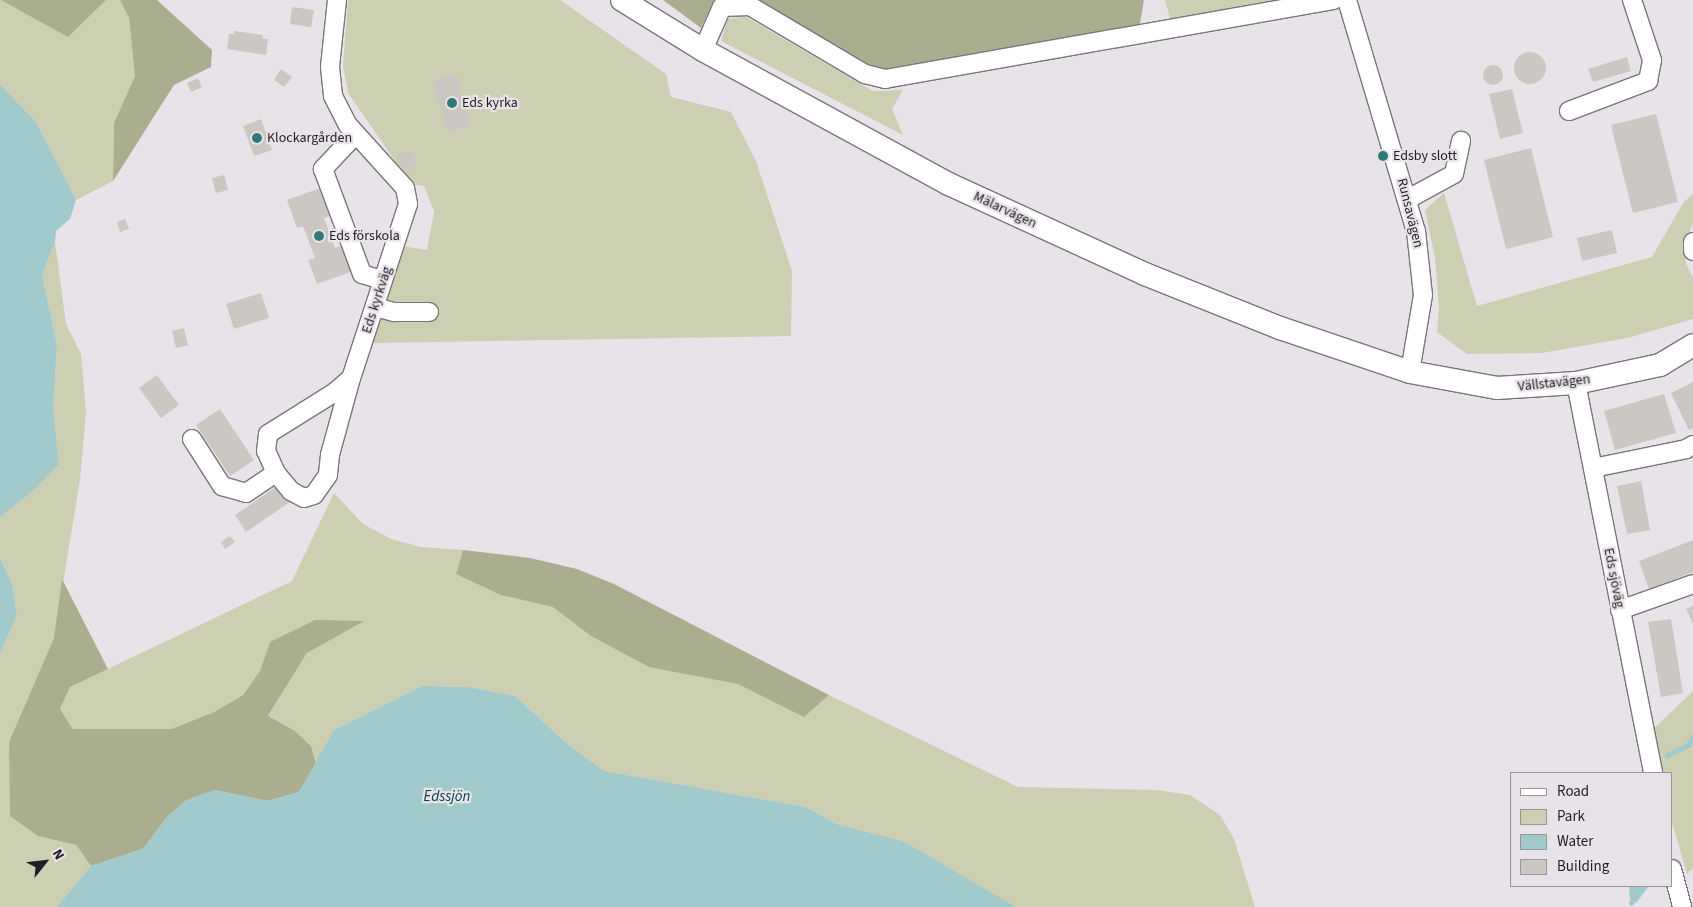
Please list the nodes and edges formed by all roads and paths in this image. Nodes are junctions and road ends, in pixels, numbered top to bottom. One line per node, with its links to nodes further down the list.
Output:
1 (337, 0): 8 (street, Eds kyrkväg)
2 (622, 0): 6 (main road, Mälarvägen)
3 (1334, 0): 6 (street)
4 (1347, 0): 10 (street, Runsavägen)
5 (1632, 0): 7 (street)
6 (703, 50): 17 (main road, Mälarvägen)
7 (1569, 111)
8 (356, 135): 13 (street, Eds kyrkväg); 13 (street)
9 (1461, 141): 10 (street)
10 (1408, 199): 17 (street, Runsavägen)
11 (1693, 242): 12 (street)
12 (1693, 250)
13 (382, 280): 14 (street, Eds kyrkväg)
14 (375, 307): 15 (street); 18 (street, Eds kyrkväg)
15 (430, 312)
16 (1693, 346): 19 (main road, Vällstavägen)
17 (1410, 372): 19 (main road, Vällstavägen)
18 (351, 378): 23 (street); 23 (street, Eds kyrkväg)
19 (1576, 383): 22 (street, Eds sjöväg)
20 (192, 440): 23 (street)
21 (1693, 445): 22 (street)
22 (1592, 468): 25 (street, Eds sjöväg)
23 (276, 473)
24 (1693, 584): 25 (street)
25 (1620, 610): 26 (street, Eds sjöväg)
26 (1653, 772)
27 (1673, 873): 28 (street)
28 (1682, 907)

